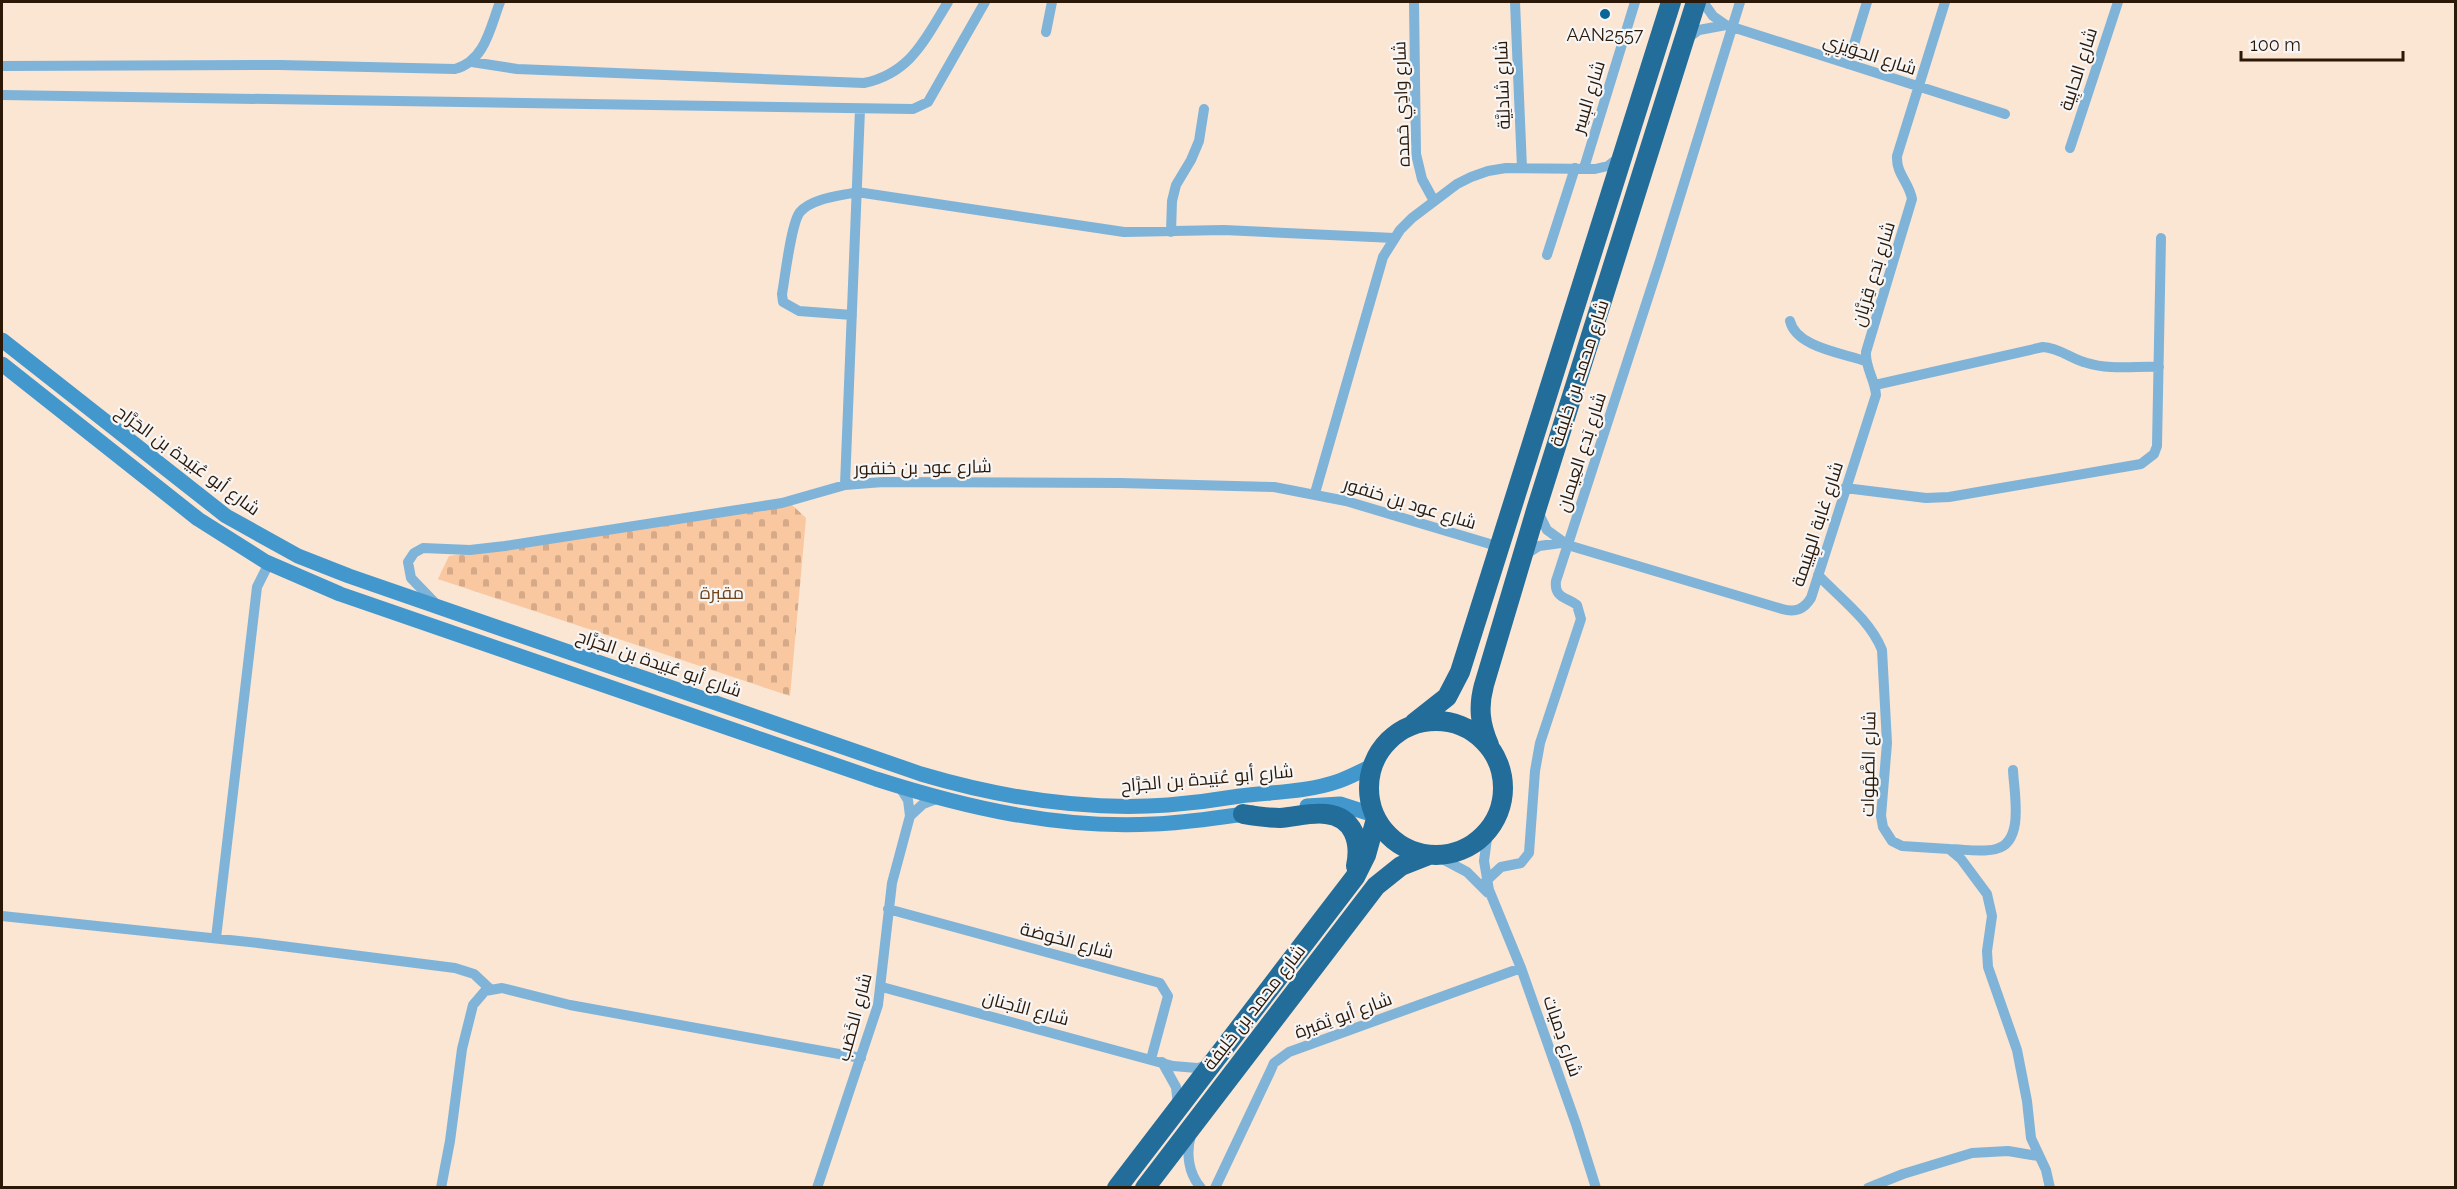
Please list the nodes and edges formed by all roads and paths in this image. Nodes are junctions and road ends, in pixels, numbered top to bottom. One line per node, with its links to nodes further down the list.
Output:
1 (500, 2): 18 (street)
2 (948, 2): 18 (street)
3 (985, 2): 23 (street)
4 (1052, 2): 16 (street)
5 (1414, 2): 32 (street, شارع وادِي حَمده)
6 (1515, 2): 28 (street, شارع شادلِيَّة)
7 (1635, 2): 29 (street, شارع البِسِر)
8 (1671, 2): 27 (highway, شارع محمد بن خليفة)
9 (1696, 2): 17 (highway, شارع محمد بن خليفة)
10 (1703, 2): 15 (street, شارع الحِوَيزِي)
11 (1740, 2): 15 (street, شارع بَدع العِيمان)
12 (1868, 2): 19 (street)
13 (1945, 2): 21 (street)
14 (2118, 2): 26 (street, شارع الحابِية)
15 (1729, 26): 17 (street); 19 (street, شارع الحِوَيزِي); 48 (street, شارع بَدع العِيمان)
16 (1046, 32)
17 (1684, 41): 47 (highway, شارع محمد بن خليفة)
18 (472, 62): 20 (street)
19 (1848, 64): 21 (street, شارع الحِوَيزِي)
20 (2, 66)
21 (1917, 86): 25 (street, شارع الحِوَيزِي); 40 (street, شارع بَدع قِرَيَّان)
22 (2, 96): 23 (street)
23 (860, 109): 30 (street)
24 (1204, 109): 33 (street)
25 (2005, 114)
26 (2070, 148)
27 (1625, 152): 29 (street); 31 (highway, شارع محمد بن خليفة)
28 (1522, 168): 29 (street); 32 (street)
29 (1579, 168): 31 (street); 36 (street, شارع البِسِر)
30 (857, 192): 33 (street); 37 (street); 37 (street)
31 (1611, 198): 49 (highway, شارع محمد بن خليفة)
32 (1434, 201): 34 (street)
33 (1171, 232): 34 (street)
34 (1394, 238): 46 (street)
35 (2161, 238): 42 (street)
36 (1547, 255)
37 (852, 315): 44 (street)
38 (1790, 321): 40 (street)
39 (2, 340): 53 (main road, شارع أبو عُبَيدة بن الجَرَّاح)
40 (1865, 361): 43 (street)
41 (2, 364): 51 (main road, شارع أبو عُبَيدة بن الجَرَّاح)
42 (2159, 367): 43 (street); 45 (street)
43 (1875, 385): 45 (street, شارع غابة الهِيَيمة)
44 (845, 485): 46 (street, شارع عود بن خنفور); 53 (street, شارع عود بن خنفور)
45 (1845, 488): 52 (street, شارع غابة الهِيَيمة)
46 (1315, 493): 49 (street, شارع عود بن خنفور)
47 (1537, 507): 48 (street, شارع غابة الهِيَيمة); 50 (highway, شارع محمد بن خليفة)
48 (1568, 544): 50 (street, شارع غابة الهِيَيمة); 52 (street, شارع غابة الهِيَيمة); 67 (street, شارع بَدع العِيمان)
49 (1500, 547): 54 (highway, شارع محمد بن خليفة)
50 (1521, 558): 55 (highway, شارع محمد بن خليفة)
51 (269, 563): 58 (main road, شارع أبو عُبَيدة بن الجَرَّاح); 71 (street)
52 (1818, 575): 64 (street, شارع الصَّهَوات)
53 (439, 608): 56 (main road, شارع أبو عُبَيدة بن الجَرَّاح)
54 (1414, 723): 55 (highway); 56 (highway)
55 (1489, 745): 63 (highway)
56 (1372, 766): 62 (highway)
57 (2013, 770): 64 (street, شارع الصَّهَوات)
58 (899, 786): 59 (main road, شارع أبو عُبَيدة بن الجَرَّاح); 61 (street)
59 (939, 798): 60 (main road, شارع أبو عُبَيدة بن الجَرَّاح); 61 (street)
60 (1243, 814): 62 (main road, شارع أبو عُبَيدة بن الجَرَّاح); 66 (highway)
61 (910, 816): 69 (street, شارع الخَصَب)
62 (1375, 817): 65 (highway); 66 (highway, شارع محمد بن خليفة)
63 (1488, 831): 65 (highway); 67 (street, شارع دِميات)
64 (1949, 849): 80 (street)
65 (1432, 855): 68 (street, شارع دِميات); 79 (highway, شارع محمد بن خليفة)
66 (1354, 877): 77 (highway, شارع محمد بن خليفة)
67 (1486, 881): 68 (street, شارع دِميات)
68 (1492, 898): 72 (street, شارع دِميات)
69 (888, 909): 73 (street, شارع الخَصَب); 76 (street, شارع الخَوضة)
70 (2, 915): 71 (street)
71 (216, 938): 74 (street)
72 (1521, 969): 86 (street, شارع أبو ثِمَيرة); 87 (street, شارع دِميات)
73 (882, 987): 75 (street, شارع الخَصَب); 76 (street, شارع الأجنان)
74 (490, 989): 75 (street); 82 (street)
75 (861, 1058): 83 (street, شارع الخَصَب)
76 (1156, 1060): 77 (street, شارع الأجنان); 78 (street)
77 (1209, 1065): 78 (highway, شارع محمد بن خليفة)
78 (1178, 1106): 84 (highway, شارع محمد بن خليفة)
79 (1193, 1126): 81 (street); 85 (highway, شارع محمد بن خليفة)
80 (2038, 1156): 88 (street); 89 (street)
81 (1199, 1186)
82 (441, 1188)
83 (817, 1188)
84 (1117, 1188)
85 (1145, 1188)
86 (1215, 1188)
87 (1596, 1188)
88 (1868, 1188)
89 (2050, 1188)

